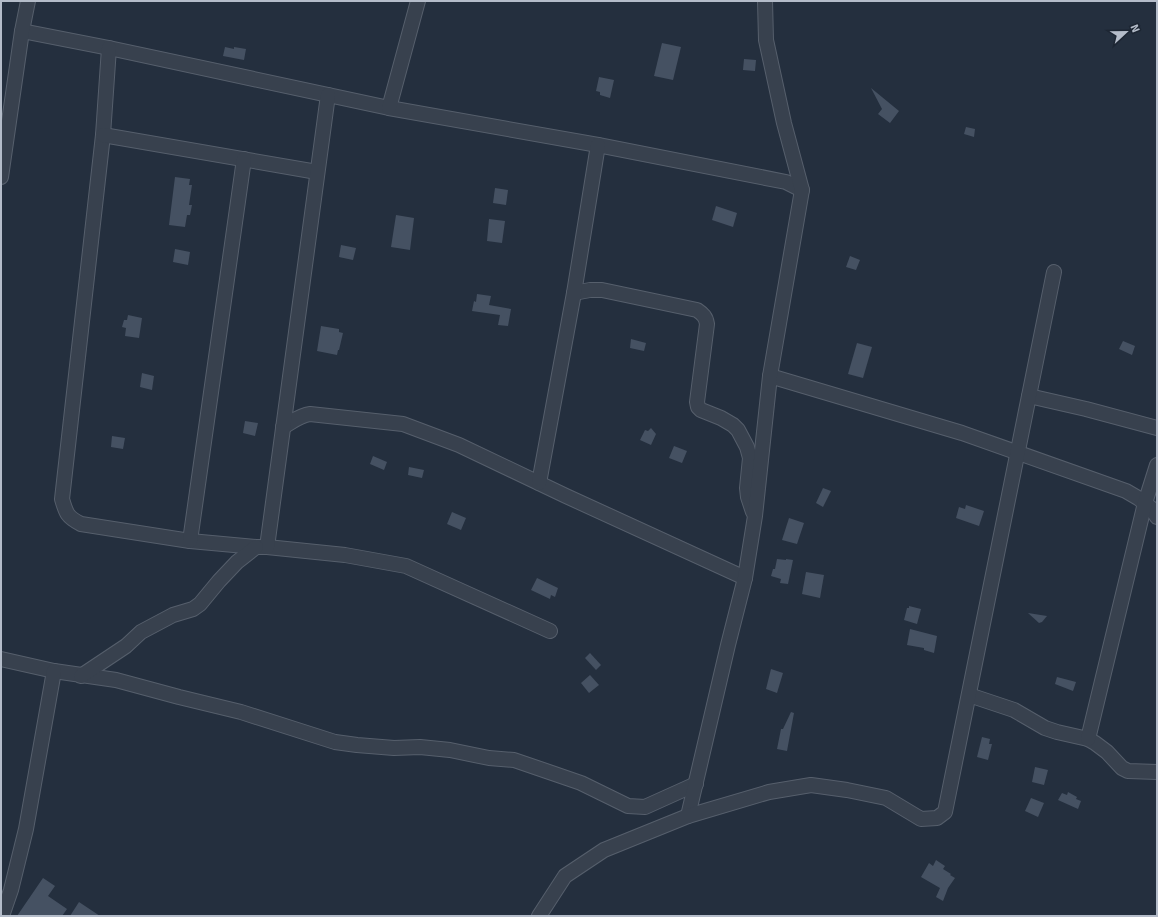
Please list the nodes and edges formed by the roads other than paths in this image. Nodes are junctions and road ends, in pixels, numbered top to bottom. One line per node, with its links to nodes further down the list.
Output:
1 (28, 1): 4 (street)
2 (418, 1): 7 (street)
3 (765, 1): 13 (street)
4 (22, 31): 5 (street); 12 (street)
5 (109, 48): 6 (street); 8 (street)
6 (328, 95): 7 (street); 11 (street)
7 (389, 108): 9 (street)
8 (103, 135): 10 (street); 26 (street)
9 (598, 145): 13 (street); 15 (street)
10 (244, 159): 11 (street); 26 (street)
11 (317, 172): 18 (street)
12 (1, 177)
13 (802, 190): 16 (street)
14 (1054, 272): 17 (street)
15 (574, 293): 22 (street); 24 (street)
16 (770, 376): 20 (street); 24 (street)
17 (1029, 396): 19 (street); 20 (street)
18 (283, 427): 22 (street); 27 (street)
19 (1157, 428)
20 (1018, 453): 23 (street); 33 (street)
21 (1157, 465): 23 (street)
22 (540, 483): 28 (street)
23 (1145, 503): 25 (street); 34 (street)
24 (755, 516): 28 (street)
25 (1157, 517)
26 (190, 541): 27 (street)
27 (262, 547): 29 (street); 32 (street)
28 (745, 578): 36 (street)
29 (550, 631)
30 (1, 659): 31 (street)
31 (54, 671): 32 (street); 38 (street)
32 (81, 676): 36 (street)
33 (969, 695): 34 (street); 37 (street)
34 (1088, 739): 35 (street)
35 (1157, 772)
36 (696, 784): 37 (street)
37 (688, 816): 39 (street)
38 (2, 916)
39 (539, 916)

